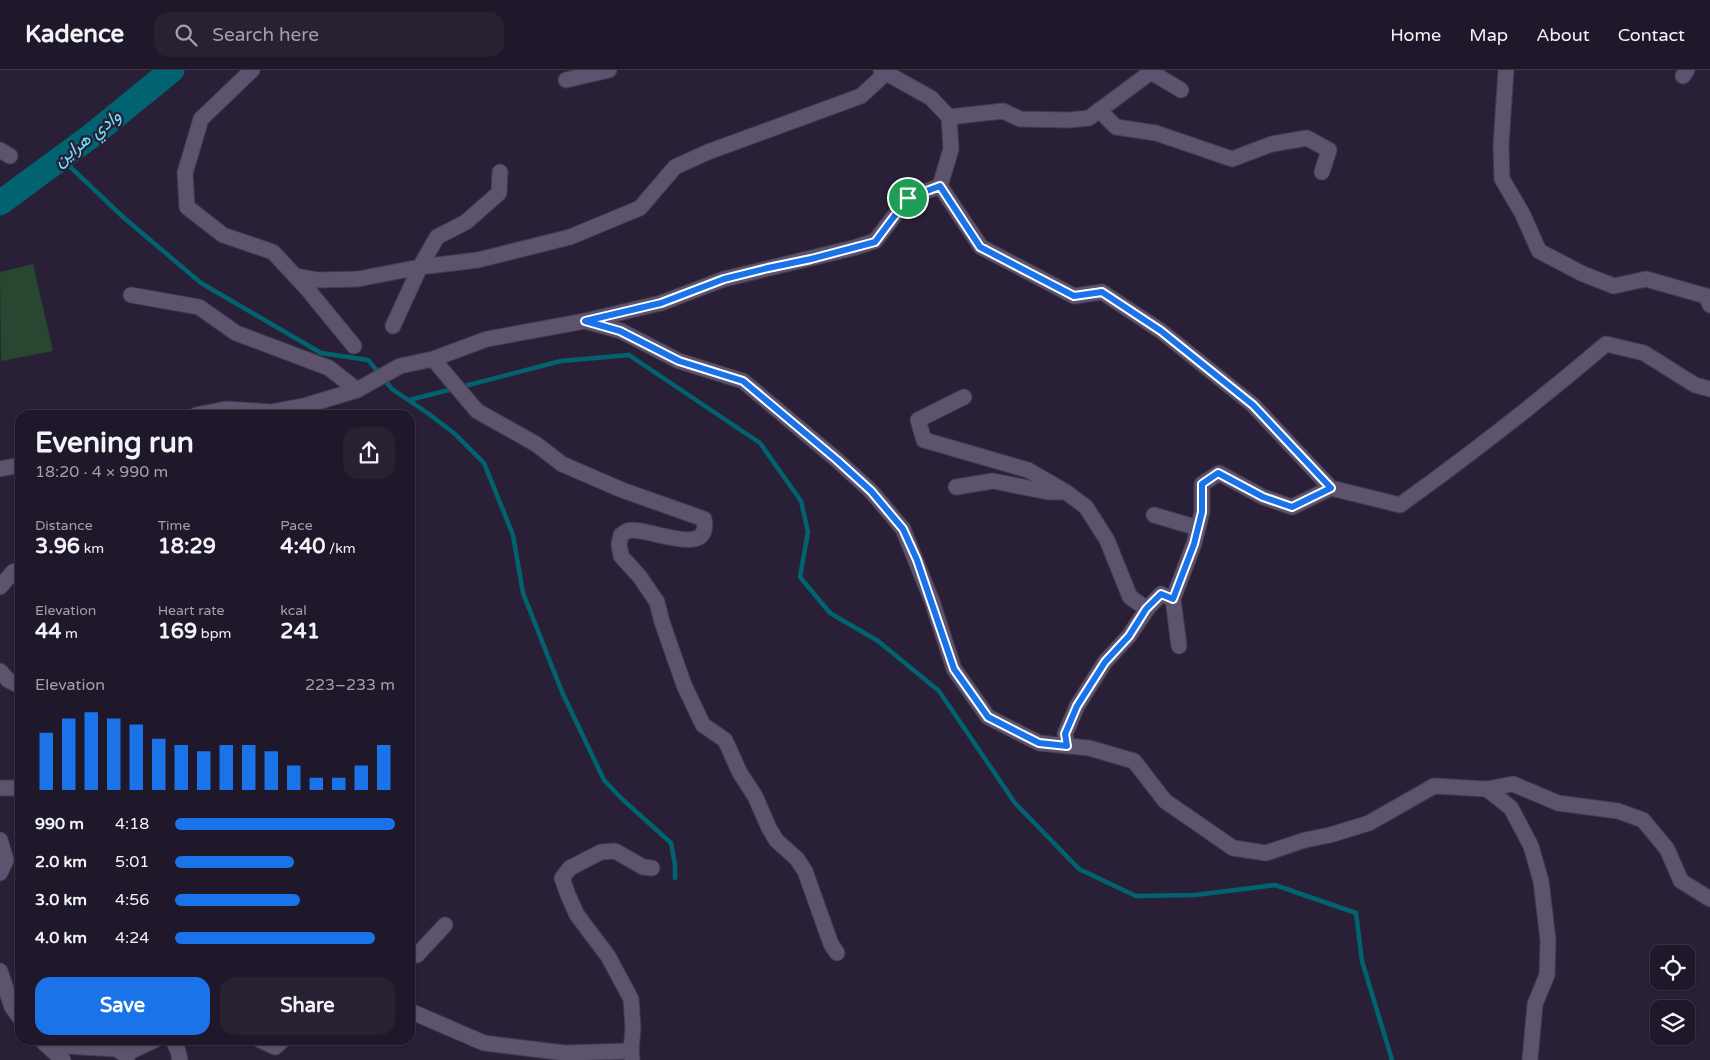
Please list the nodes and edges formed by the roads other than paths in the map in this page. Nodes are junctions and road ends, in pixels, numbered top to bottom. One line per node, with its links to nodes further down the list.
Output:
1 (252, 70): 13 (street)
2 (609, 70): 5 (street)
3 (1506, 70): 15 (street)
4 (884, 71): 8 (street); 12 (street)
5 (566, 80)
6 (1181, 90): 7 (street)
7 (1099, 110): 8 (street); 10 (street)
8 (949, 117): 11 (street)
9 (500, 172): 12 (street)
10 (1322, 172)
11 (940, 186): 16 (street); 29 (street)
12 (420, 267): 13 (street); 17 (street)
13 (295, 276): 18 (street)
14 (130, 295): 20 (street)
15 (1710, 305)
16 (585, 321): 19 (street); 40 (street)
17 (393, 326)
18 (354, 346)
19 (434, 359): 20 (street); 49 (street)
20 (361, 387): 25 (street)
21 (1710, 389): 29 (street)
22 (964, 397): 30 (street)
23 (221, 410): 24 (street)
24 (241, 410)
25 (282, 410)
26 (15, 466): 27 (street)
27 (0, 470)
28 (956, 487): 30 (street)
29 (1331, 488): 32 (street)
30 (1066, 492): 36 (street)
31 (1154, 515): 32 (street)
32 (1198, 528): 35 (street)
33 (15, 571): 34 (street)
34 (0, 587)
35 (1173, 599): 36 (street); 37 (street)
36 (1146, 609): 40 (street)
37 (1179, 646)
38 (0, 670): 39 (street)
39 (15, 684)
40 (1067, 746): 43 (street)
41 (0, 788): 42 (street)
42 (15, 788)
43 (1487, 789): 47 (street); 62 (street)
44 (0, 840): 46 (street)
45 (652, 868): 58 (street)
46 (0, 873)
47 (1710, 899)
48 (445, 925): 50 (street)
49 (837, 953)
50 (415, 955)
51 (0, 971): 52 (street)
52 (15, 1011)
53 (415, 1013): 58 (street)
54 (46, 1045): 60 (street)
55 (68, 1045): 59 (street)
56 (146, 1045): 59 (street)
57 (175, 1045): 61 (street)
58 (631, 1056)
59 (126, 1057)
60 (63, 1060)
61 (180, 1060)
62 (1530, 1060)

